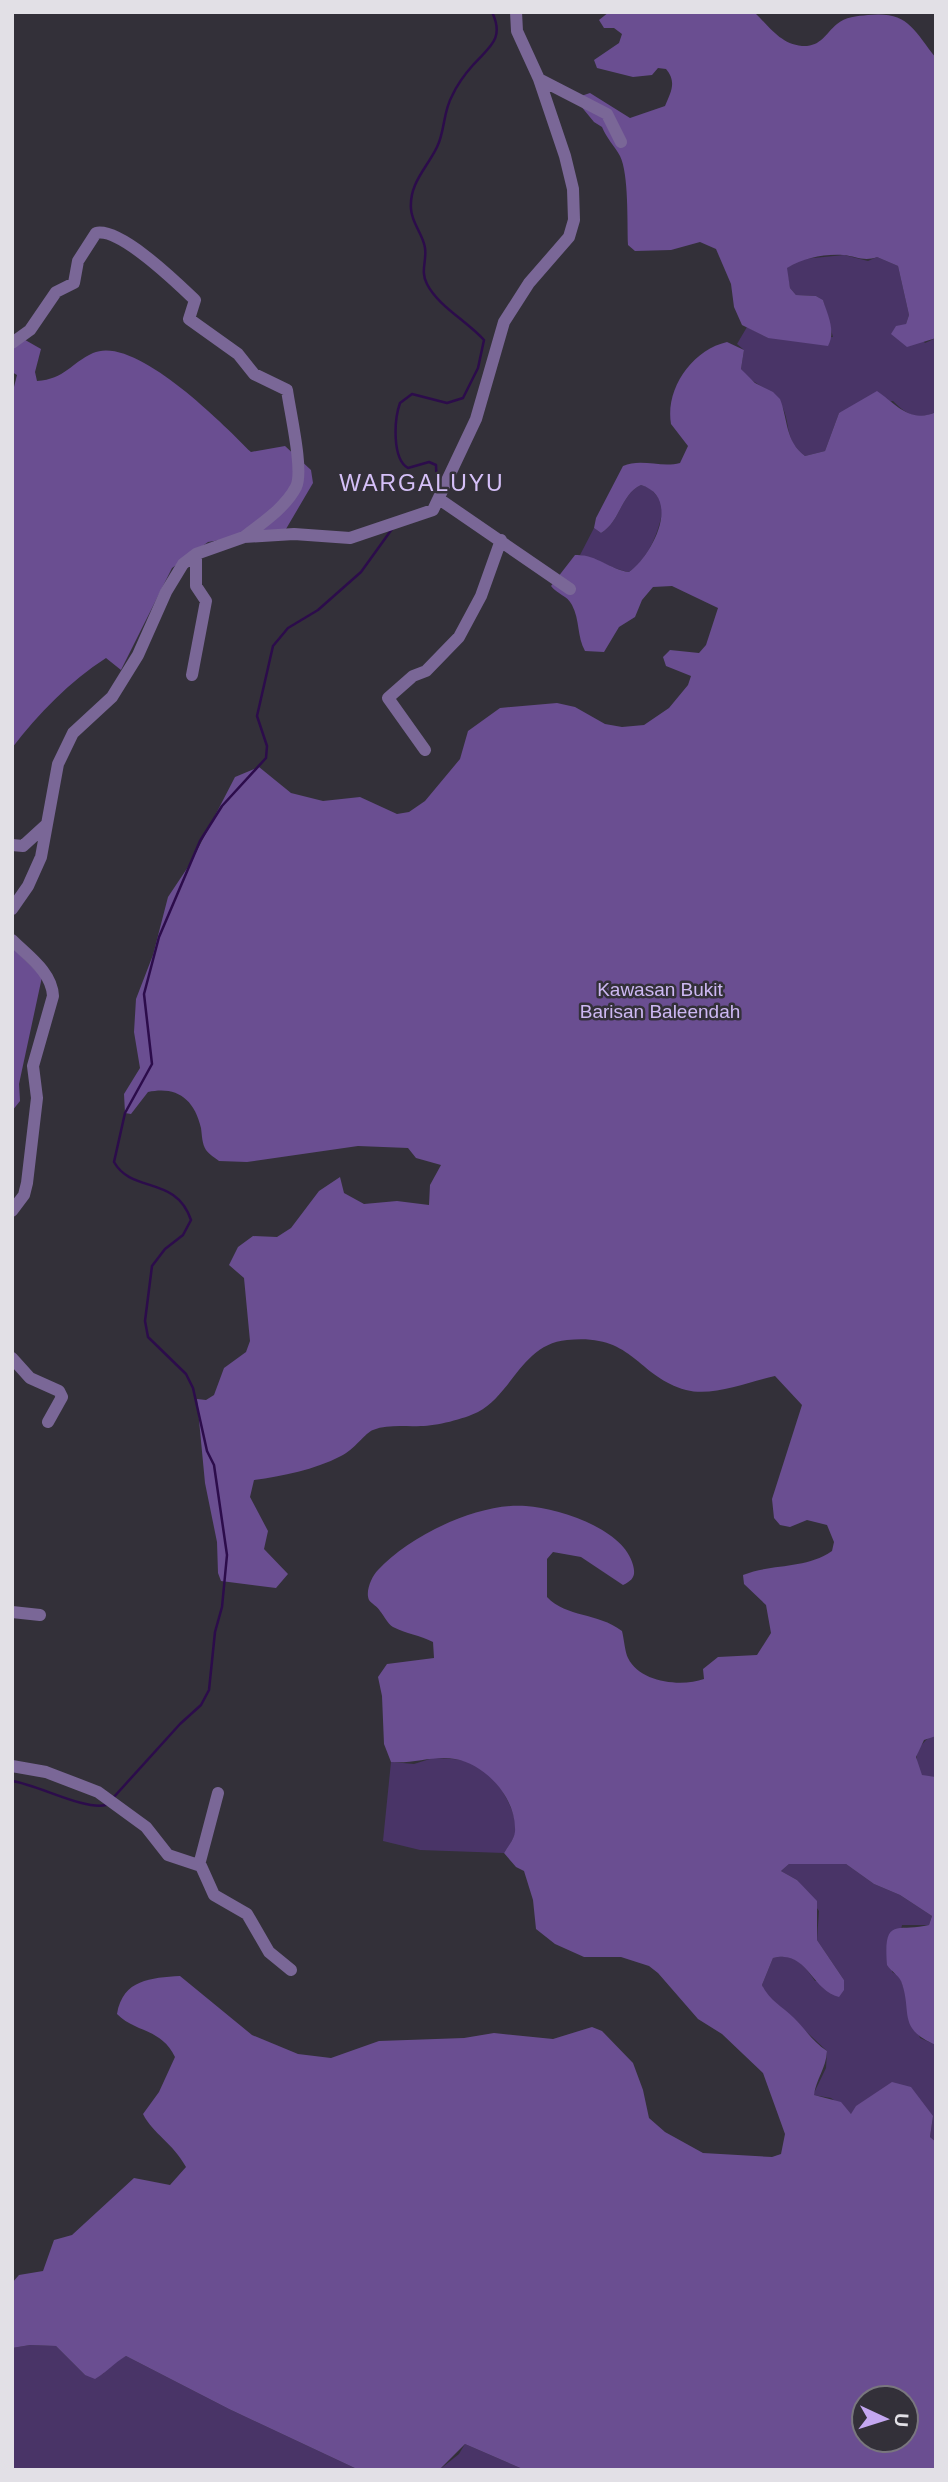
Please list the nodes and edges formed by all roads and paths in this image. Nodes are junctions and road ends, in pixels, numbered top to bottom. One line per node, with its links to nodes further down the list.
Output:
1 (516, 12): 2 (street)
2 (539, 79): 3 (street); 5 (street)
3 (621, 142)
4 (12, 343): 6 (street)
5 (439, 499): 6 (street); 7 (street)
6 (244, 537): 8 (street)
7 (501, 540): 9 (street); 11 (street)
8 (196, 554): 10 (street); 12 (street)
9 (570, 589)
10 (192, 675)
11 (425, 750)
12 (46, 825): 13 (street); 14 (street)
13 (12, 845)
14 (12, 909)
15 (12, 940): 16 (street)
16 (12, 1211)
17 (12, 1358): 18 (street)
18 (48, 1422)
19 (12, 1612): 20 (street)
20 (40, 1615)
21 (12, 1766): 23 (street)
22 (218, 1793): 23 (street)
23 (199, 1865): 24 (street)
24 (291, 1970)

